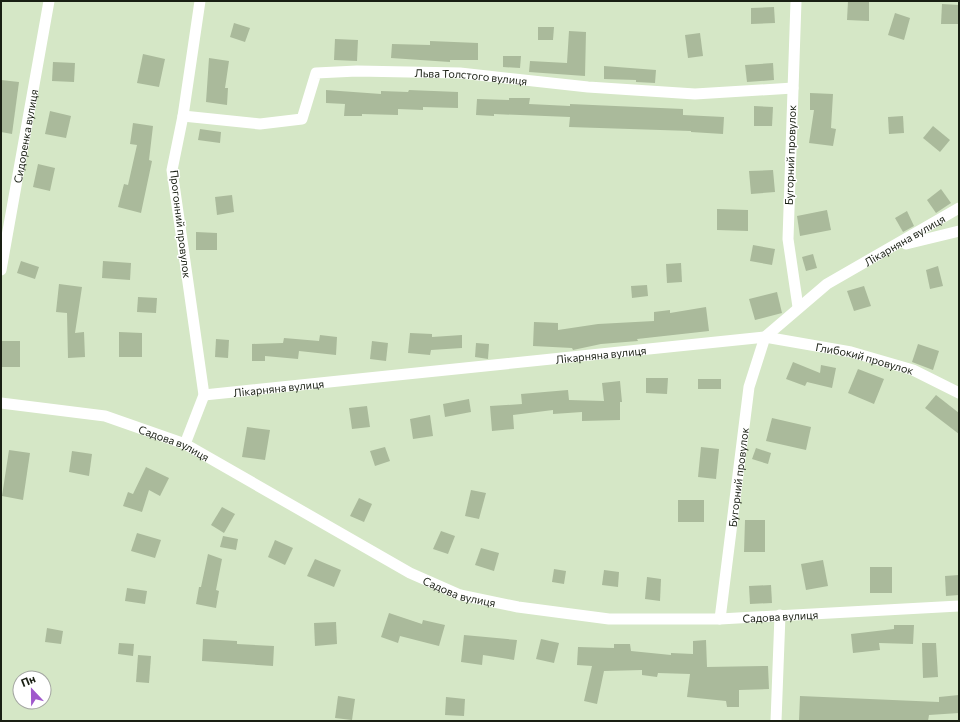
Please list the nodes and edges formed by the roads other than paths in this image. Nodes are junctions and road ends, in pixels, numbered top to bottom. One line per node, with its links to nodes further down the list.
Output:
1 (50, 1): 9 (street, Сидоренка вулиця)
2 (200, 1): 5 (street, Прогонний провулок)
3 (796, 1): 4 (street, Бугорний провулок)
4 (793, 88): 5 (street, Льва Толстого вулиця); 10 (street, Бугорний провулок)
5 (183, 116): 13 (street, Прогонний провулок)
6 (959, 208): 8 (street, Лікарняна вулиця)
7 (959, 231): 8 (street)
8 (893, 247): 10 (street, Лікарняна вулиця)
9 (1, 270)
10 (798, 308): 11 (street, Лікарняна вулиця)
11 (765, 337): 12 (street, Глибокий провулок); 13 (street, Лікарняна вулиця); 18 (street, Бугорний провулок)
12 (959, 393)
13 (204, 395): 15 (street, Прогонний провулок)
14 (1, 403): 15 (street, Садова вулиця)
15 (185, 444): 18 (street, Садова вулиця)
16 (959, 606): 17 (street, Садова вулиця)
17 (780, 616): 18 (street, Садова вулиця); 19 (street)
18 (720, 619)
19 (776, 721)

